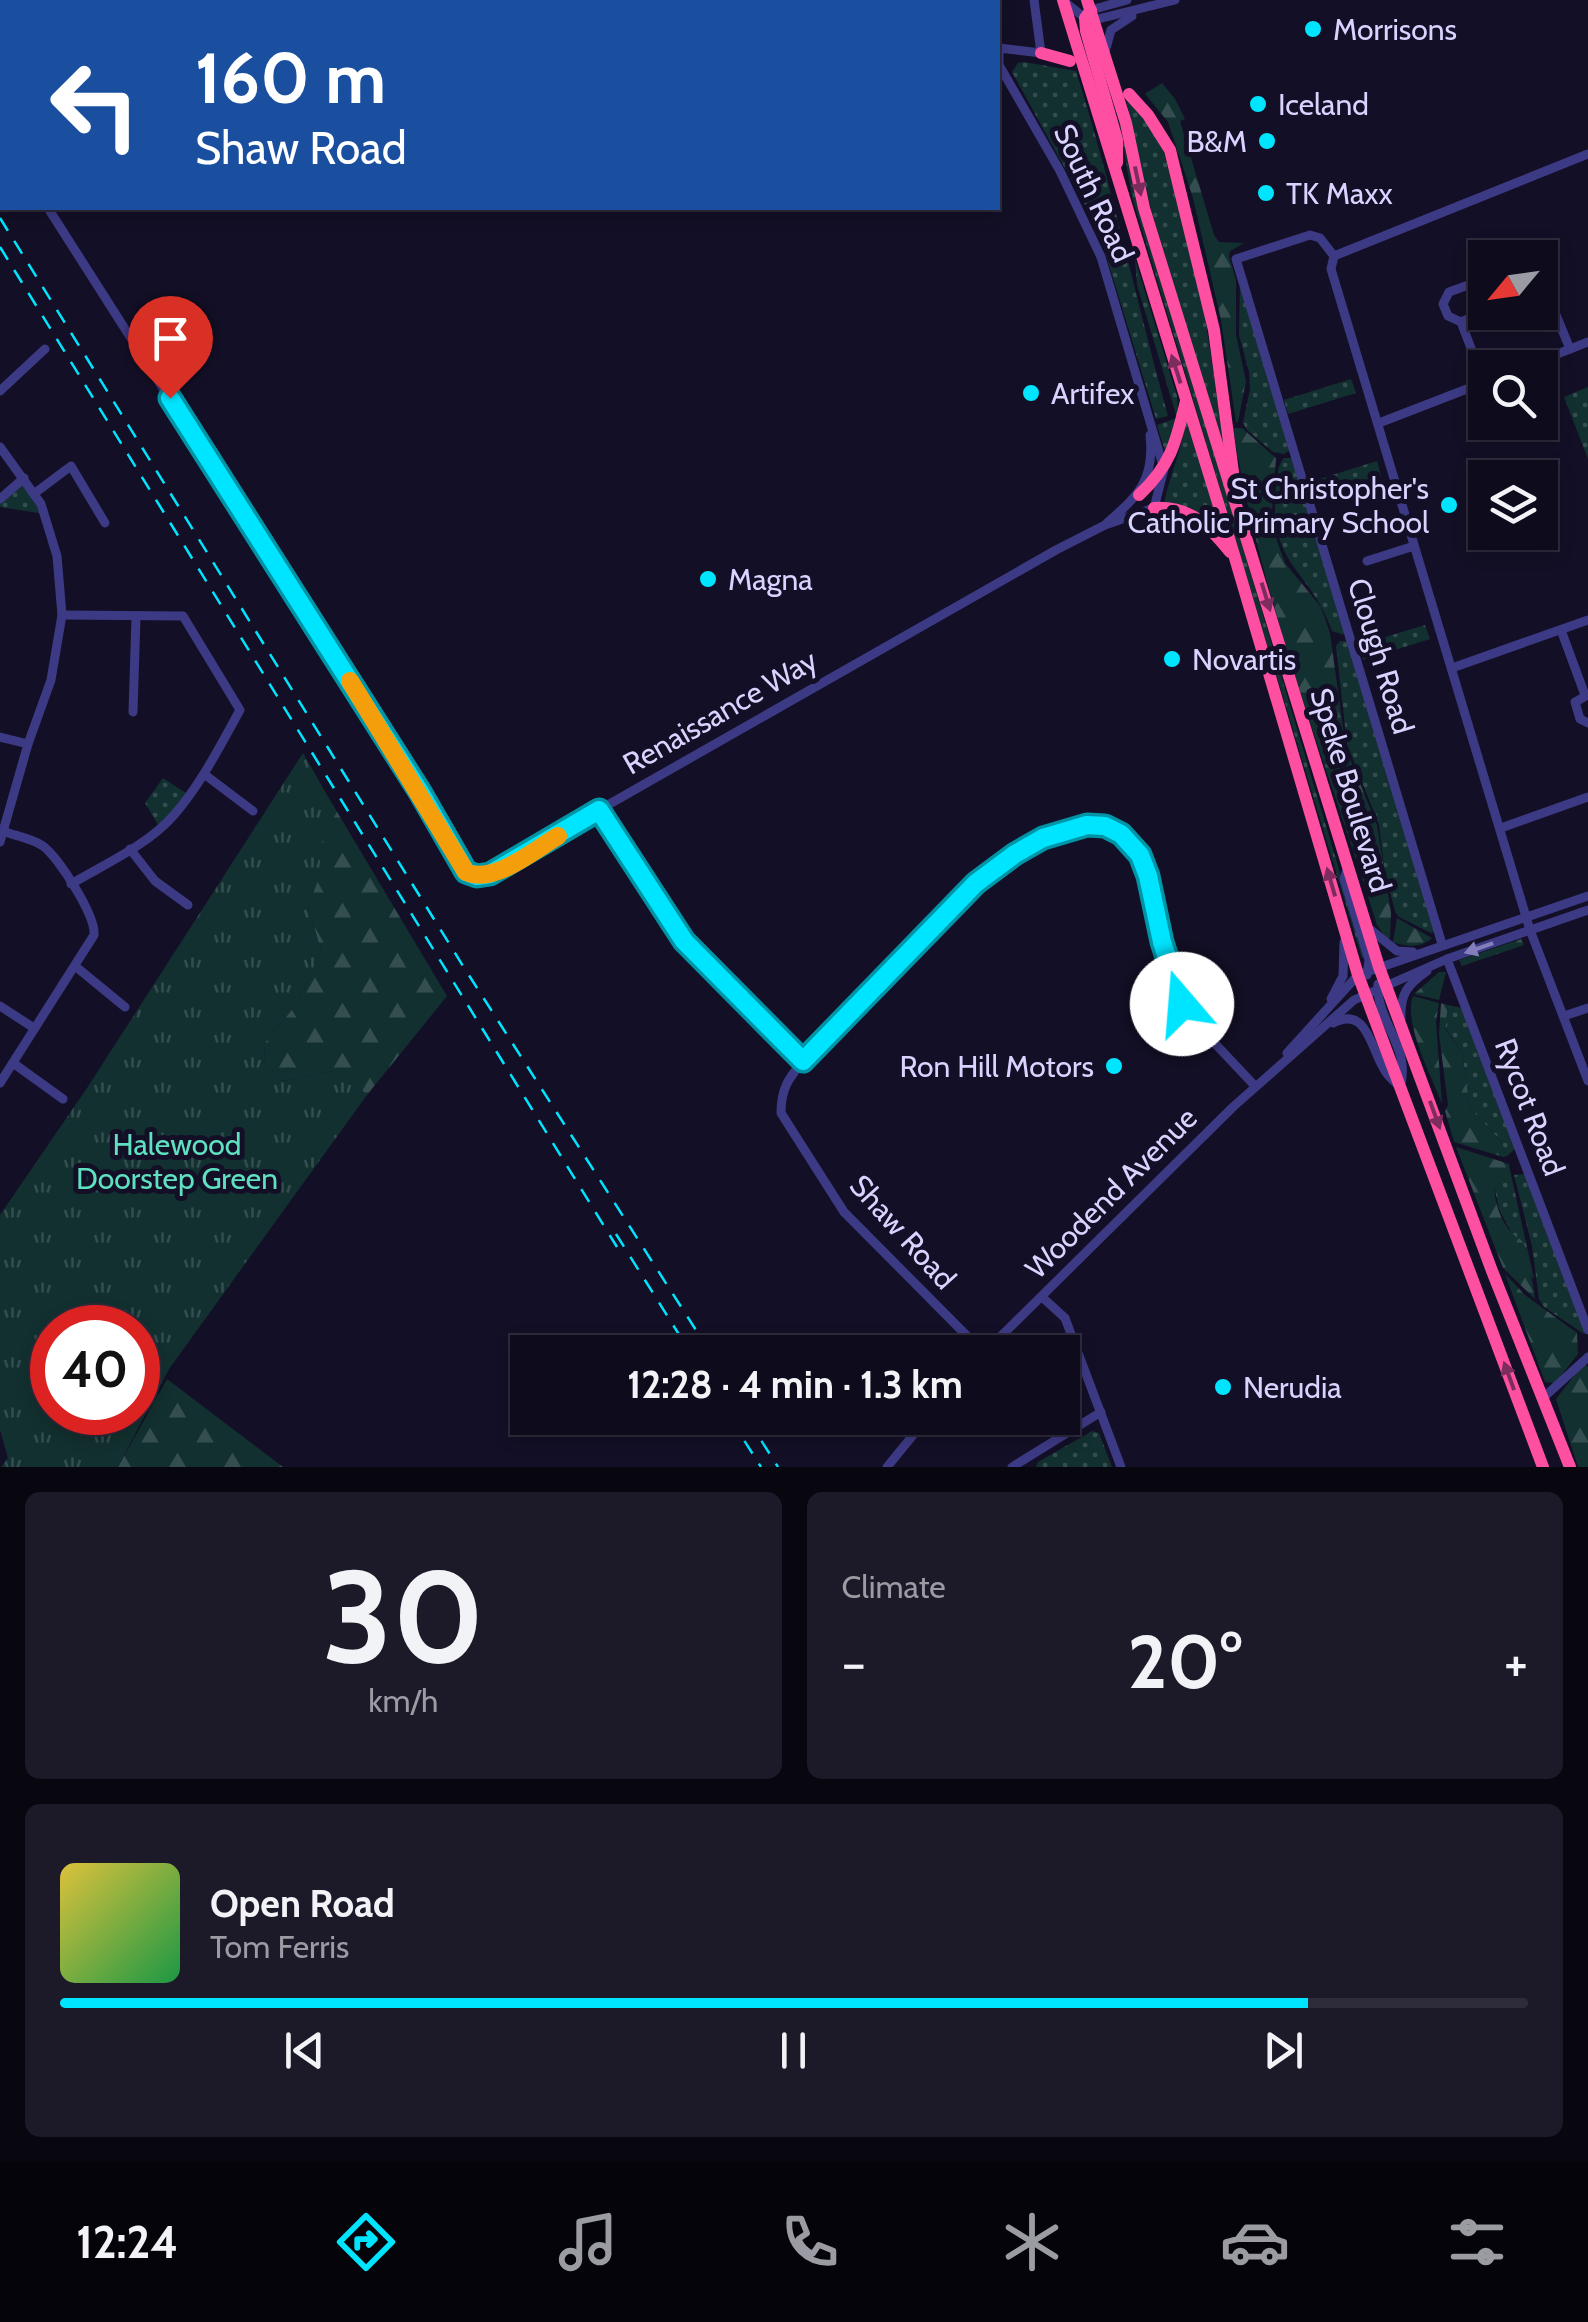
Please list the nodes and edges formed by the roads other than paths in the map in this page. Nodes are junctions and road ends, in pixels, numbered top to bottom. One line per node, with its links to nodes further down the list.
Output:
1 (1034, 0): 9 (street)
2 (1063, 0): 6 (street); 14 (highway, Speke Boulevard)
3 (1127, 0): 6 (street)
4 (1175, 0): 5 (street)
5 (1143, 10): 6 (street); 8 (street)
6 (1089, 12): 8 (highway, Speke Boulevard); 14 (highway)
7 (1000, 48): 9 (street)
8 (1105, 52): 37 (highway, Speke Boulevard, one-way to 37)
9 (1041, 53): 11 (highway)
10 (1000, 56): 29 (street, South Road)
11 (1070, 61)
12 (1129, 94): 37 (highway)
13 (1588, 154): 16 (street)
14 (1117, 180): 28 (highway, Speke Boulevard, one-way to 14)
15 (49, 210): 56 (street, Renaissance Way)
16 (1334, 256): 30 (street); 70 (street, Clough Road)
17 (1468, 285): 19 (street)
18 (1468, 319): 19 (street)
19 (1461, 322): 24 (street)
20 (1558, 322): 22 (street)
21 (1588, 342): 22 (street)
22 (1570, 349): 25 (street)
23 (46, 350): 27 (street)
24 (1472, 350)
25 (1558, 354)
26 (1468, 389): 30 (street)
27 (0, 391)
28 (1186, 402): 32 (highway); 42 (highway, Speke Boulevard)
29 (1149, 423): 32 (street, South Road); 35 (street, South Road)
30 (1379, 424): 41 (street)
31 (0, 447): 33 (street)
32 (1164, 469): 35 (highway); 38 (street)
33 (24, 478): 34 (street); 36 (street)
34 (35, 493): 39 (street); 44 (street)
35 (1139, 495): 40 (street)
36 (0, 499)
37 (1237, 504): 61 (highway, Speke Boulevard, one-way to 61)
38 (1154, 508): 40 (street, Renaissance Way); 42 (highway)
39 (105, 523)
40 (1105, 525): 56 (street, Renaissance Way)
41 (1414, 546): 43 (street); 48 (street)
42 (1235, 558): 67 (highway, Speke Boulevard, one-way to 42)
43 (1367, 561)
44 (62, 615): 45 (street); 53 (street)
45 (136, 617): 50 (street); 54 (street)
46 (1588, 620): 47 (street)
47 (1561, 630): 48 (street); 49 (street)
48 (1452, 668): 58 (street)
49 (1586, 695): 51 (street)
50 (133, 712)
51 (1588, 723)
52 (0, 737): 53 (street)
53 (28, 744): 59 (street)
54 (204, 774): 57 (street); 60 (street)
55 (1588, 797): 58 (street)
56 (599, 810): 84 (street)
57 (252, 811)
58 (1501, 828): 66 (street)
59 (3, 837): 62 (street)
60 (130, 849): 62 (street); 64 (street)
61 (1349, 866): 68 (highway, Speke Boulevard); 74 (street)
62 (71, 884): 73 (street)
63 (1588, 896): 66 (street)
64 (188, 905)
65 (1588, 910): 69 (street, Woodend Avenue)
66 (1527, 917): 69 (street); 70 (street)
67 (1343, 924): 74 (highway, Speke Boulevard); 81 (street)
68 (1366, 925): 71 (street); 74 (highway, Speke Boulevard)
69 (1530, 930): 72 (street, Woodend Avenue, one-way to 72); 79 (street)
70 (1442, 944): 71 (street)
71 (1421, 952): 74 (street)
72 (1442, 961): 75 (street, Woodend Avenue); 80 (street); 93 (street, Rycot Road)
73 (76, 966): 77 (street); 82 (street)
74 (1368, 971): 75 (highway, Speke Boulevard); 75 (highway, Speke Boulevard); 81 (street, Woodend Avenue)
75 (1376, 988): 80 (highway, Speke Boulevard); 83 (street, Woodend Avenue); 90 (highway, Speke Boulevard)
76 (0, 1006): 82 (street)
77 (126, 1007)
78 (1588, 1008): 79 (street)
79 (1564, 1016): 87 (street)
80 (1401, 1023): 97 (highway, Speke Boulevard, one-way to 97)
81 (1310, 1024): 86 (street, Woodend Avenue)
82 (34, 1028): 85 (street)
83 (1323, 1028): 86 (street, Woodend Avenue); 90 (street)
84 (803, 1061): 89 (street, Shaw Road); 94 (street, Shaw Road)
85 (13, 1063): 88 (street); 91 (street)
86 (1273, 1071): 89 (street, Woodend Avenue)
87 (1588, 1081)
88 (0, 1083)
89 (1255, 1086): 92 (street, Woodend Avenue)
90 (1400, 1087): 98 (highway, Speke Boulevard, one-way to 90)
91 (63, 1099)
92 (1042, 1297): 95 (street, Woodend Avenue); 99 (street)
93 (1588, 1330)
94 (967, 1335)
95 (1002, 1335)
96 (1588, 1357): 97 (street)
97 (1544, 1398): 98 (highway); 105 (highway, Speke Boulevard)
98 (1520, 1406): 104 (highway, Speke Boulevard)
99 (1101, 1412): 102 (street); 103 (street)
100 (913, 1435): 101 (street)
101 (887, 1467)
102 (1012, 1467)
103 (1121, 1467)
104 (1543, 1467)
105 (1570, 1467)

